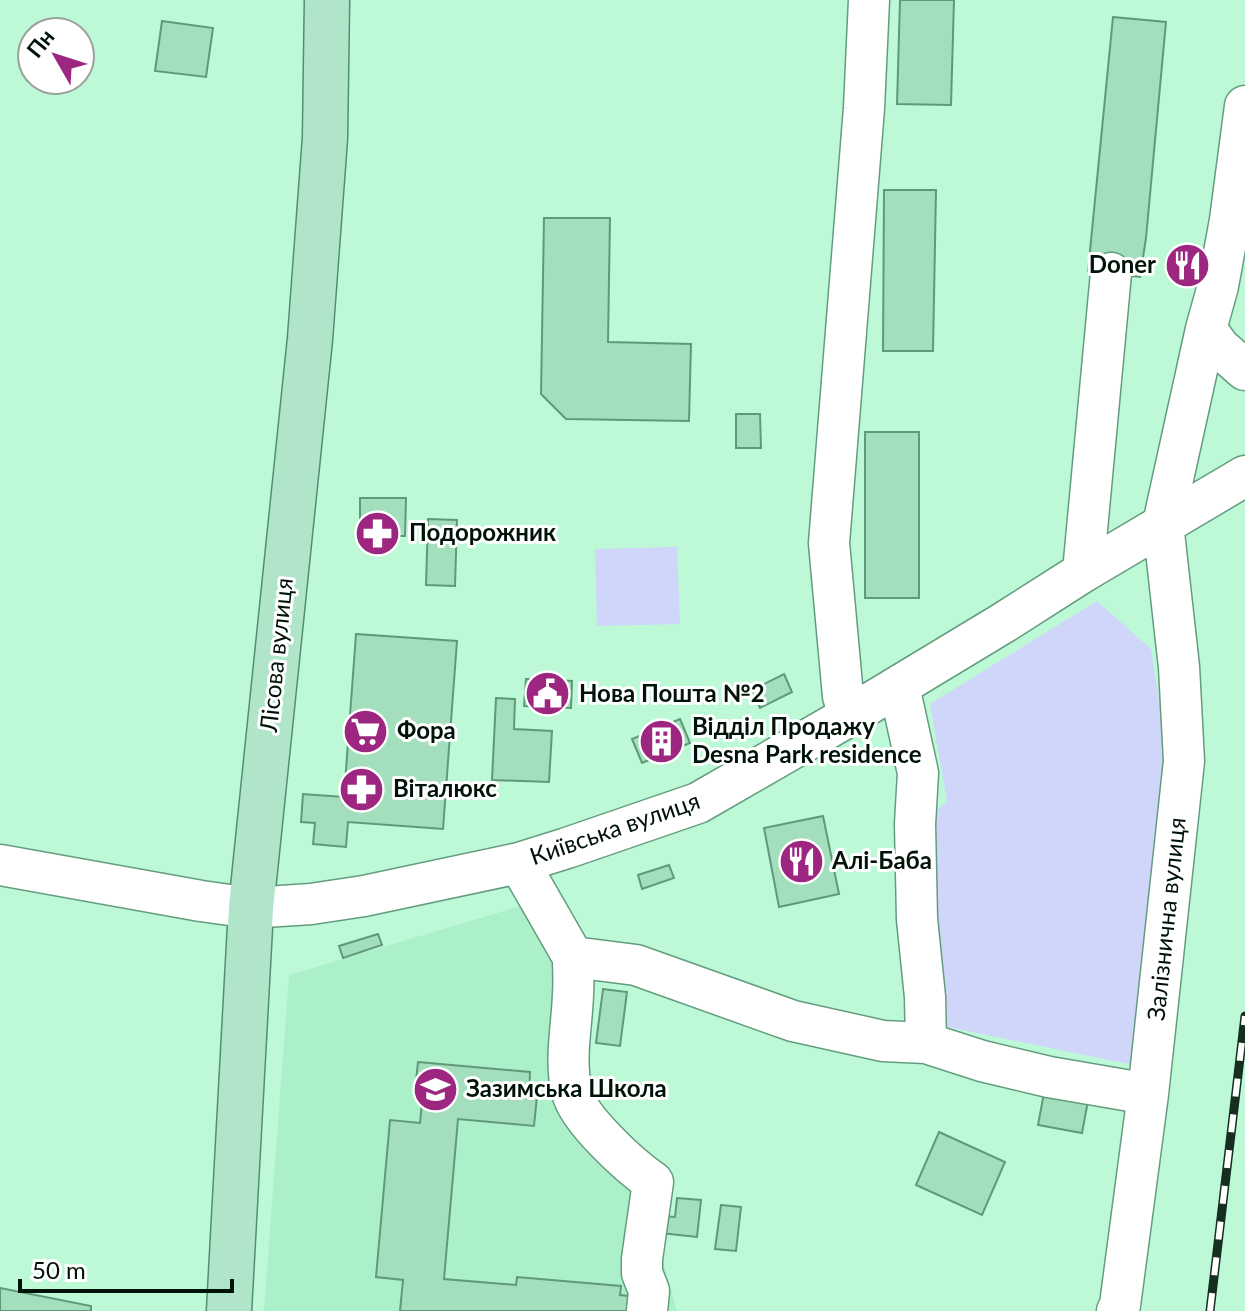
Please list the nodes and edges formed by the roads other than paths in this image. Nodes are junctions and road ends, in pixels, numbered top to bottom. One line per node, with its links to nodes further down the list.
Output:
1 (327, 0): 14 (main road, Лісова вулиця)
2 (869, 0): 11 (street)
3 (1245, 106): 5 (street, Залізнична вулиця)
4 (1111, 273): 9 (street)
5 (1206, 329): 6 (street); 8 (street, Залізнична вулиця)
6 (1245, 370)
7 (1245, 476): 8 (street, Київська вулиця)
8 (1163, 524): 9 (street, Київська вулиця); 17 (street, Залізнична вулиця)
9 (1083, 572): 10 (street, Київська вулиця)
10 (899, 686): 11 (street, Київська вулиця); 16 (street)
11 (849, 716): 12 (street, Київська вулиця)
12 (519, 863): 14 (street, Київська вулиця); 15 (street)
13 (0, 865): 14 (street, Київська вулиця)
14 (251, 908): 18 (main road, Лісова вулиця)
15 (573, 957): 16 (street); 19 (street)
16 (926, 1043): 17 (street)
17 (1148, 1094): 20 (street, Залізнична вулиця)
18 (229, 1311)
19 (647, 1311)
20 (1117, 1311)

